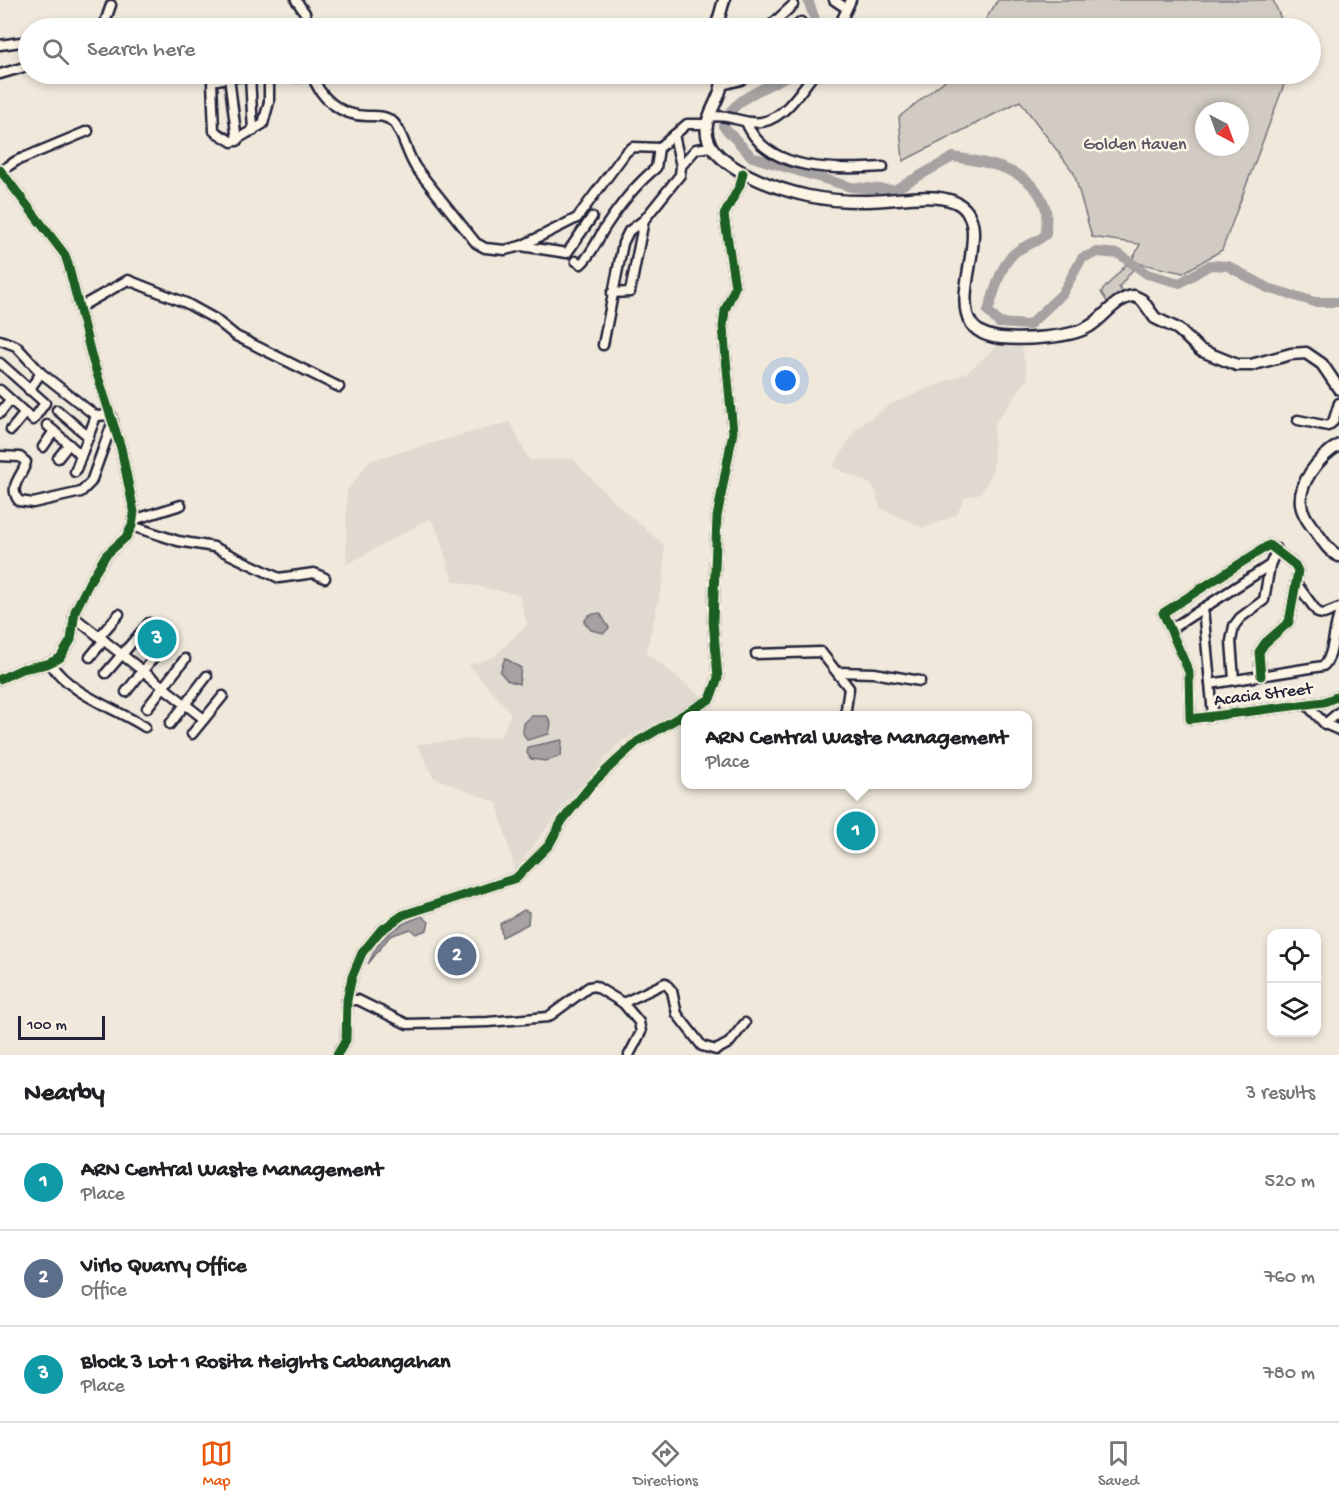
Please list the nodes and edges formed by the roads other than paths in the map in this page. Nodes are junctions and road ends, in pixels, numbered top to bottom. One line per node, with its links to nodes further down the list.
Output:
1 (296, 0): 8 (street)
2 (724, 0): 9 (main road)
3 (834, 0): 4 (street)
4 (848, 4): 11 (street)
5 (111, 5): 7 (street)
6 (793, 5): 10 (street)
7 (106, 18)
8 (307, 18)
9 (719, 18)
10 (779, 18)
11 (842, 18)
12 (18, 42): 13 (street)
13 (0, 45)
14 (18, 69): 15 (street)
15 (0, 74)
16 (212, 84): 28 (street)
17 (231, 84): 28 (street)
18 (250, 84): 26 (street)
19 (269, 84): 26 (street)
20 (316, 84): 37 (street)
21 (719, 84): 23 (main road)
22 (806, 84): 24 (street)
23 (708, 121): 24 (street); 27 (street); 29 (main road)
24 (746, 122): 32 (street)
25 (88, 131): 33 (street)
26 (253, 131): 28 (street)
27 (674, 135): 30 (street); 31 (street)
28 (237, 141)
29 (711, 147): 31 (street); 34 (main road)
30 (659, 148): 37 (street); 38 (street)
31 (681, 166): 36 (street)
32 (884, 167)
33 (1, 171): 40 (street)
34 (743, 173): 46 (main road); 103 (street)
35 (592, 217): 37 (street)
36 (644, 220): 39 (street); 39 (street)
37 (521, 246)
38 (576, 261)
39 (612, 292): 42 (street)
40 (80, 307): 45 (street); 55 (street)
41 (0, 340): 44 (street)
42 (603, 345)
43 (0, 363): 48 (street)
44 (41, 373): 48 (street); 54 (street)
45 (339, 387)
46 (1339, 389)
47 (0, 390): 49 (street)
48 (29, 390): 53 (street)
49 (10, 400): 52 (street); 53 (street)
50 (1339, 403): 56 (street)
51 (57, 410): 58 (street)
52 (0, 413)
53 (25, 413): 57 (street)
54 (96, 416): 55 (street); 58 (street)
55 (112, 418): 63 (street); 67 (street)
56 (1298, 420)
57 (11, 430)
58 (89, 437): 62 (street)
59 (69, 444): 61 (street); 62 (street); 64 (street)
60 (1339, 445): 69 (main road)
61 (43, 447)
62 (81, 455): 65 (street)
63 (0, 456)
64 (58, 458)
65 (75, 472)
66 (181, 505): 67 (street)
67 (133, 523): 71 (street); 77 (street)
68 (1278, 549): 70 (street); 72 (street); 79 (street)
69 (1339, 556)
70 (1270, 566): 73 (street); 93 (street)
71 (325, 578)
72 (1296, 583): 74 (street); 91 (street)
73 (1203, 608): 79 (street); 95 (street)
74 (1339, 608)
75 (119, 614): 80 (street)
76 (1339, 615): 91 (street)
77 (74, 617): 80 (street); 86 (street)
78 (149, 623): 82 (street)
79 (1171, 629): 106 (street, Acacia Street)
80 (101, 638): 82 (street); 84 (street)
81 (165, 643): 87 (street)
82 (121, 654): 87 (street); 89 (street)
83 (756, 654): 88 (street)
84 (90, 657)
85 (185, 659): 96 (street)
86 (50, 663): 92 (street); 111 (street)
87 (143, 671): 96 (street); 97 (street)
88 (838, 672): 94 (street); 104 (street)
89 (106, 673)
90 (207, 676): 100 (street)
91 (1261, 676): 93 (street)
92 (0, 679)
93 (1234, 680): 95 (street)
94 (920, 681)
95 (1210, 684): 106 (street)
96 (163, 687): 100 (street); 102 (street)
97 (126, 692)
98 (223, 696): 108 (street)
99 (1339, 696): 101 (street, Acacia Street)
100 (185, 704): 108 (street); 109 (street)
101 (1306, 704): 106 (street, Acacia Street); 110 (street)
102 (147, 708)
103 (690, 711)
104 (846, 711)
105 (1339, 712): 110 (street)
106 (1213, 715)
107 (681, 716): 114 (street)
108 (204, 719): 113 (street)
109 (170, 724)
110 (1325, 724): 112 (street)
111 (145, 727)
112 (1339, 730)
113 (192, 734)
114 (347, 1000): 115 (street); 117 (street)
115 (623, 1003): 116 (street); 118 (street)
116 (745, 1023)
117 (337, 1055)
118 (629, 1055)

